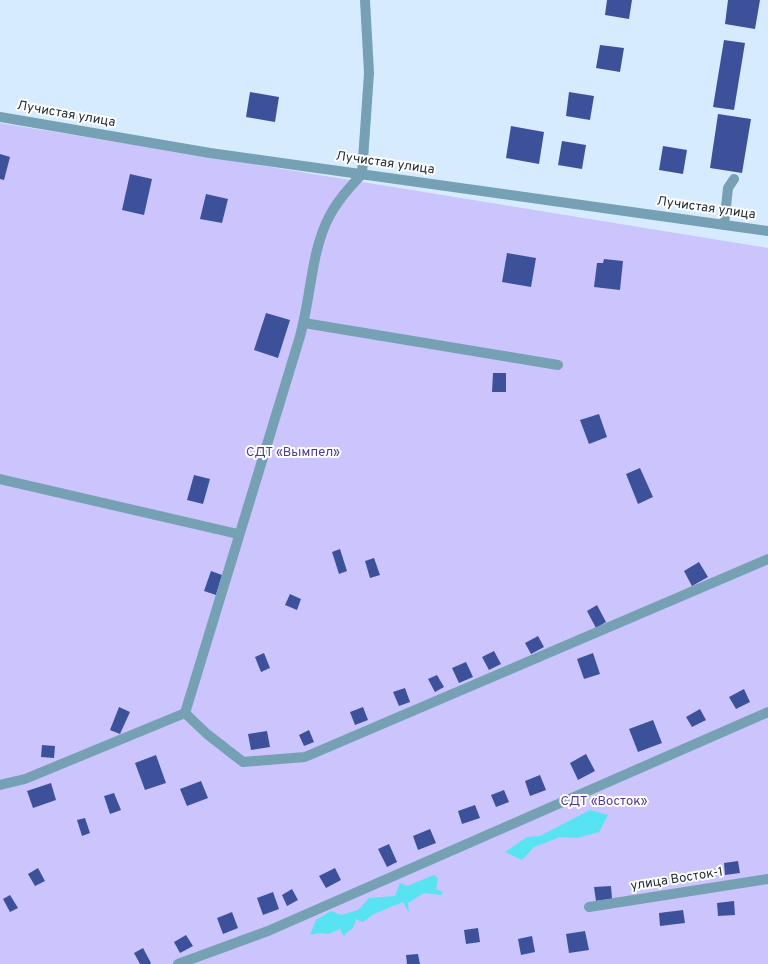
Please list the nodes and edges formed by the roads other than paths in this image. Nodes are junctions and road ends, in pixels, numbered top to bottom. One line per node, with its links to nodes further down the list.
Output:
1 (365, 0): 3 (street)
2 (0, 117): 3 (street, Лучистая улица)
3 (362, 174): 5 (street, Лучистая улица); 7 (street)
4 (734, 179): 5 (street)
5 (724, 225): 6 (street, Лучистая улица)
6 (768, 231)
7 (304, 324): 8 (street); 10 (street)
8 (558, 365)
9 (0, 479): 10 (street)
10 (238, 534): 13 (street)
11 (768, 558): 13 (street)
12 (768, 712): 17 (street)
13 (185, 713): 14 (street)
14 (0, 785)
15 (768, 879): 16 (street, улица Восток-1)
16 (589, 907)
17 (178, 964)

